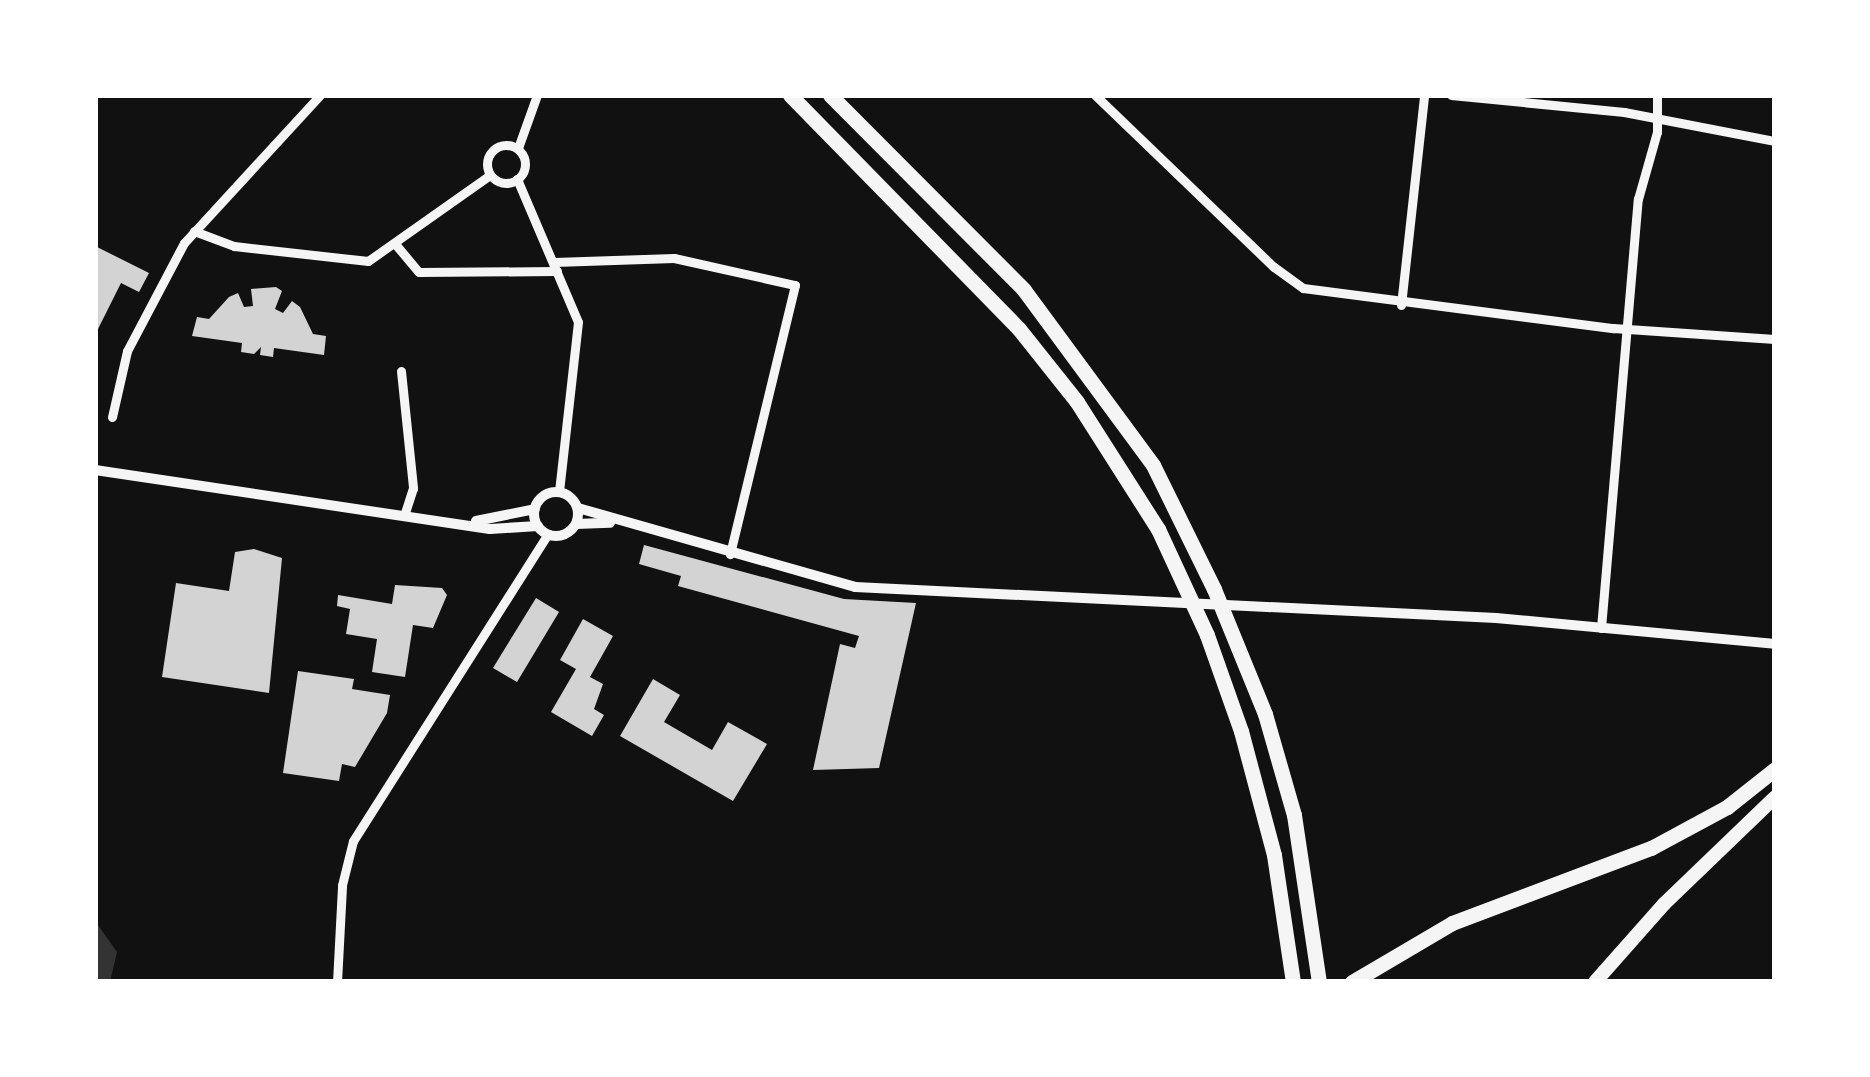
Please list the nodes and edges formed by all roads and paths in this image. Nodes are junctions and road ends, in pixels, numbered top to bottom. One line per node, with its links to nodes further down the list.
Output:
1 (320, 95): 14 (street)
2 (537, 95): 11 (street)
3 (788, 95): 38 (highway)
4 (830, 95): 39 (highway)
5 (1095, 95): 17 (street)
6 (1424, 95): 17 (street)
7 (1450, 95): 9 (street)
8 (1657, 95): 9 (street)
9 (1658, 120): 10 (street); 18 (street)
10 (1775, 141)
11 (518, 148): 12 (street); 13 (street)
12 (490, 175): 13 (street); 15 (street)
13 (517, 180): 16 (street)
14 (194, 231): 15 (street); 21 (street)
15 (396, 245): 16 (street)
16 (556, 266): 23 (street); 32 (street)
17 (1401, 305): 18 (street)
18 (1630, 330): 19 (street); 33 (street)
19 (1775, 340)
20 (400, 371): 26 (street)
21 (112, 418)
22 (95, 470): 26 (street)
23 (559, 492): 24 (street); 25 (street)
24 (578, 508): 28 (street); 29 (street)
25 (535, 509): 27 (street); 30 (street)
26 (404, 515): 27 (street)
27 (435, 520): 30 (street)
28 (616, 523): 29 (street); 32 (street)
29 (576, 524): 31 (street)
30 (538, 526): 31 (street)
31 (548, 534): 37 (street)
32 (730, 554): 33 (street)
33 (1601, 628): 34 (street)
34 (1775, 644)
35 (1775, 769): 40 (highway)
36 (1775, 797): 41 (main road)
37 (337, 982)
38 (1293, 982)
39 (1318, 982)
40 (1352, 982)
41 (1595, 982)

